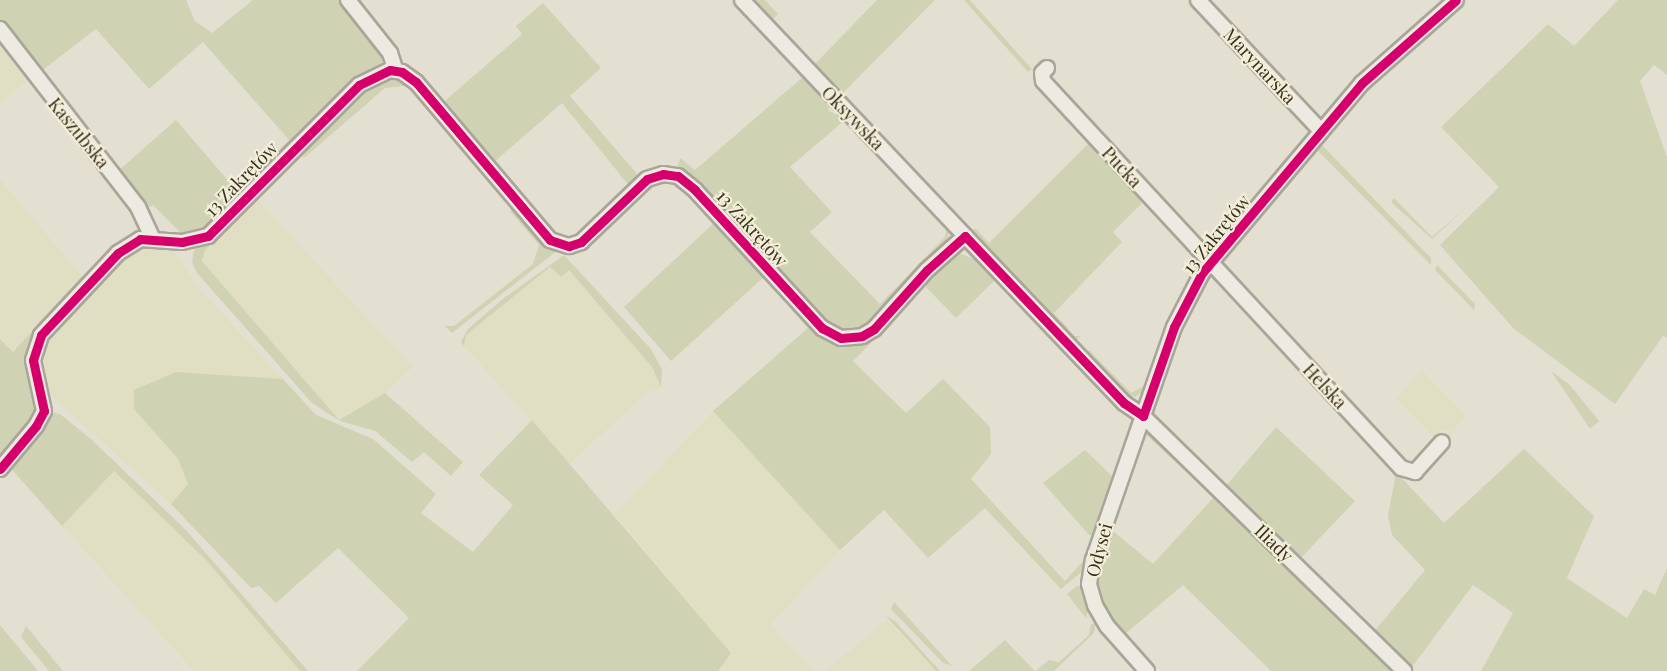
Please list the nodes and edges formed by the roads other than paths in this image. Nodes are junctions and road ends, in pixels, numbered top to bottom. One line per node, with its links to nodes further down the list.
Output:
1 (348, 0): 7 (street)
2 (742, 0): 9 (street, Oksywska)
3 (1198, 0): 8 (street, Marynarska)
4 (1455, 0): 8 (street, 13 Zakrętów)
5 (0, 28): 10 (street, Kaszubska)
6 (1047, 68): 11 (street, Pucka)
7 (396, 71): 9 (street, 13 Zakrętów); 10 (street, 13 Zakrętów)
8 (1321, 131): 11 (street, 13 Zakrętów)
9 (965, 236): 12 (street)
10 (153, 239): 14 (street, 13 Zakrętów)
11 (1210, 264): 12 (street, 13 Zakrętów); 13 (street, Helska)
12 (1143, 416): 15 (street, Odysei); 16 (street, Iliady)
13 (1442, 442)
14 (0, 469)
15 (1147, 671)
16 (1404, 671)

